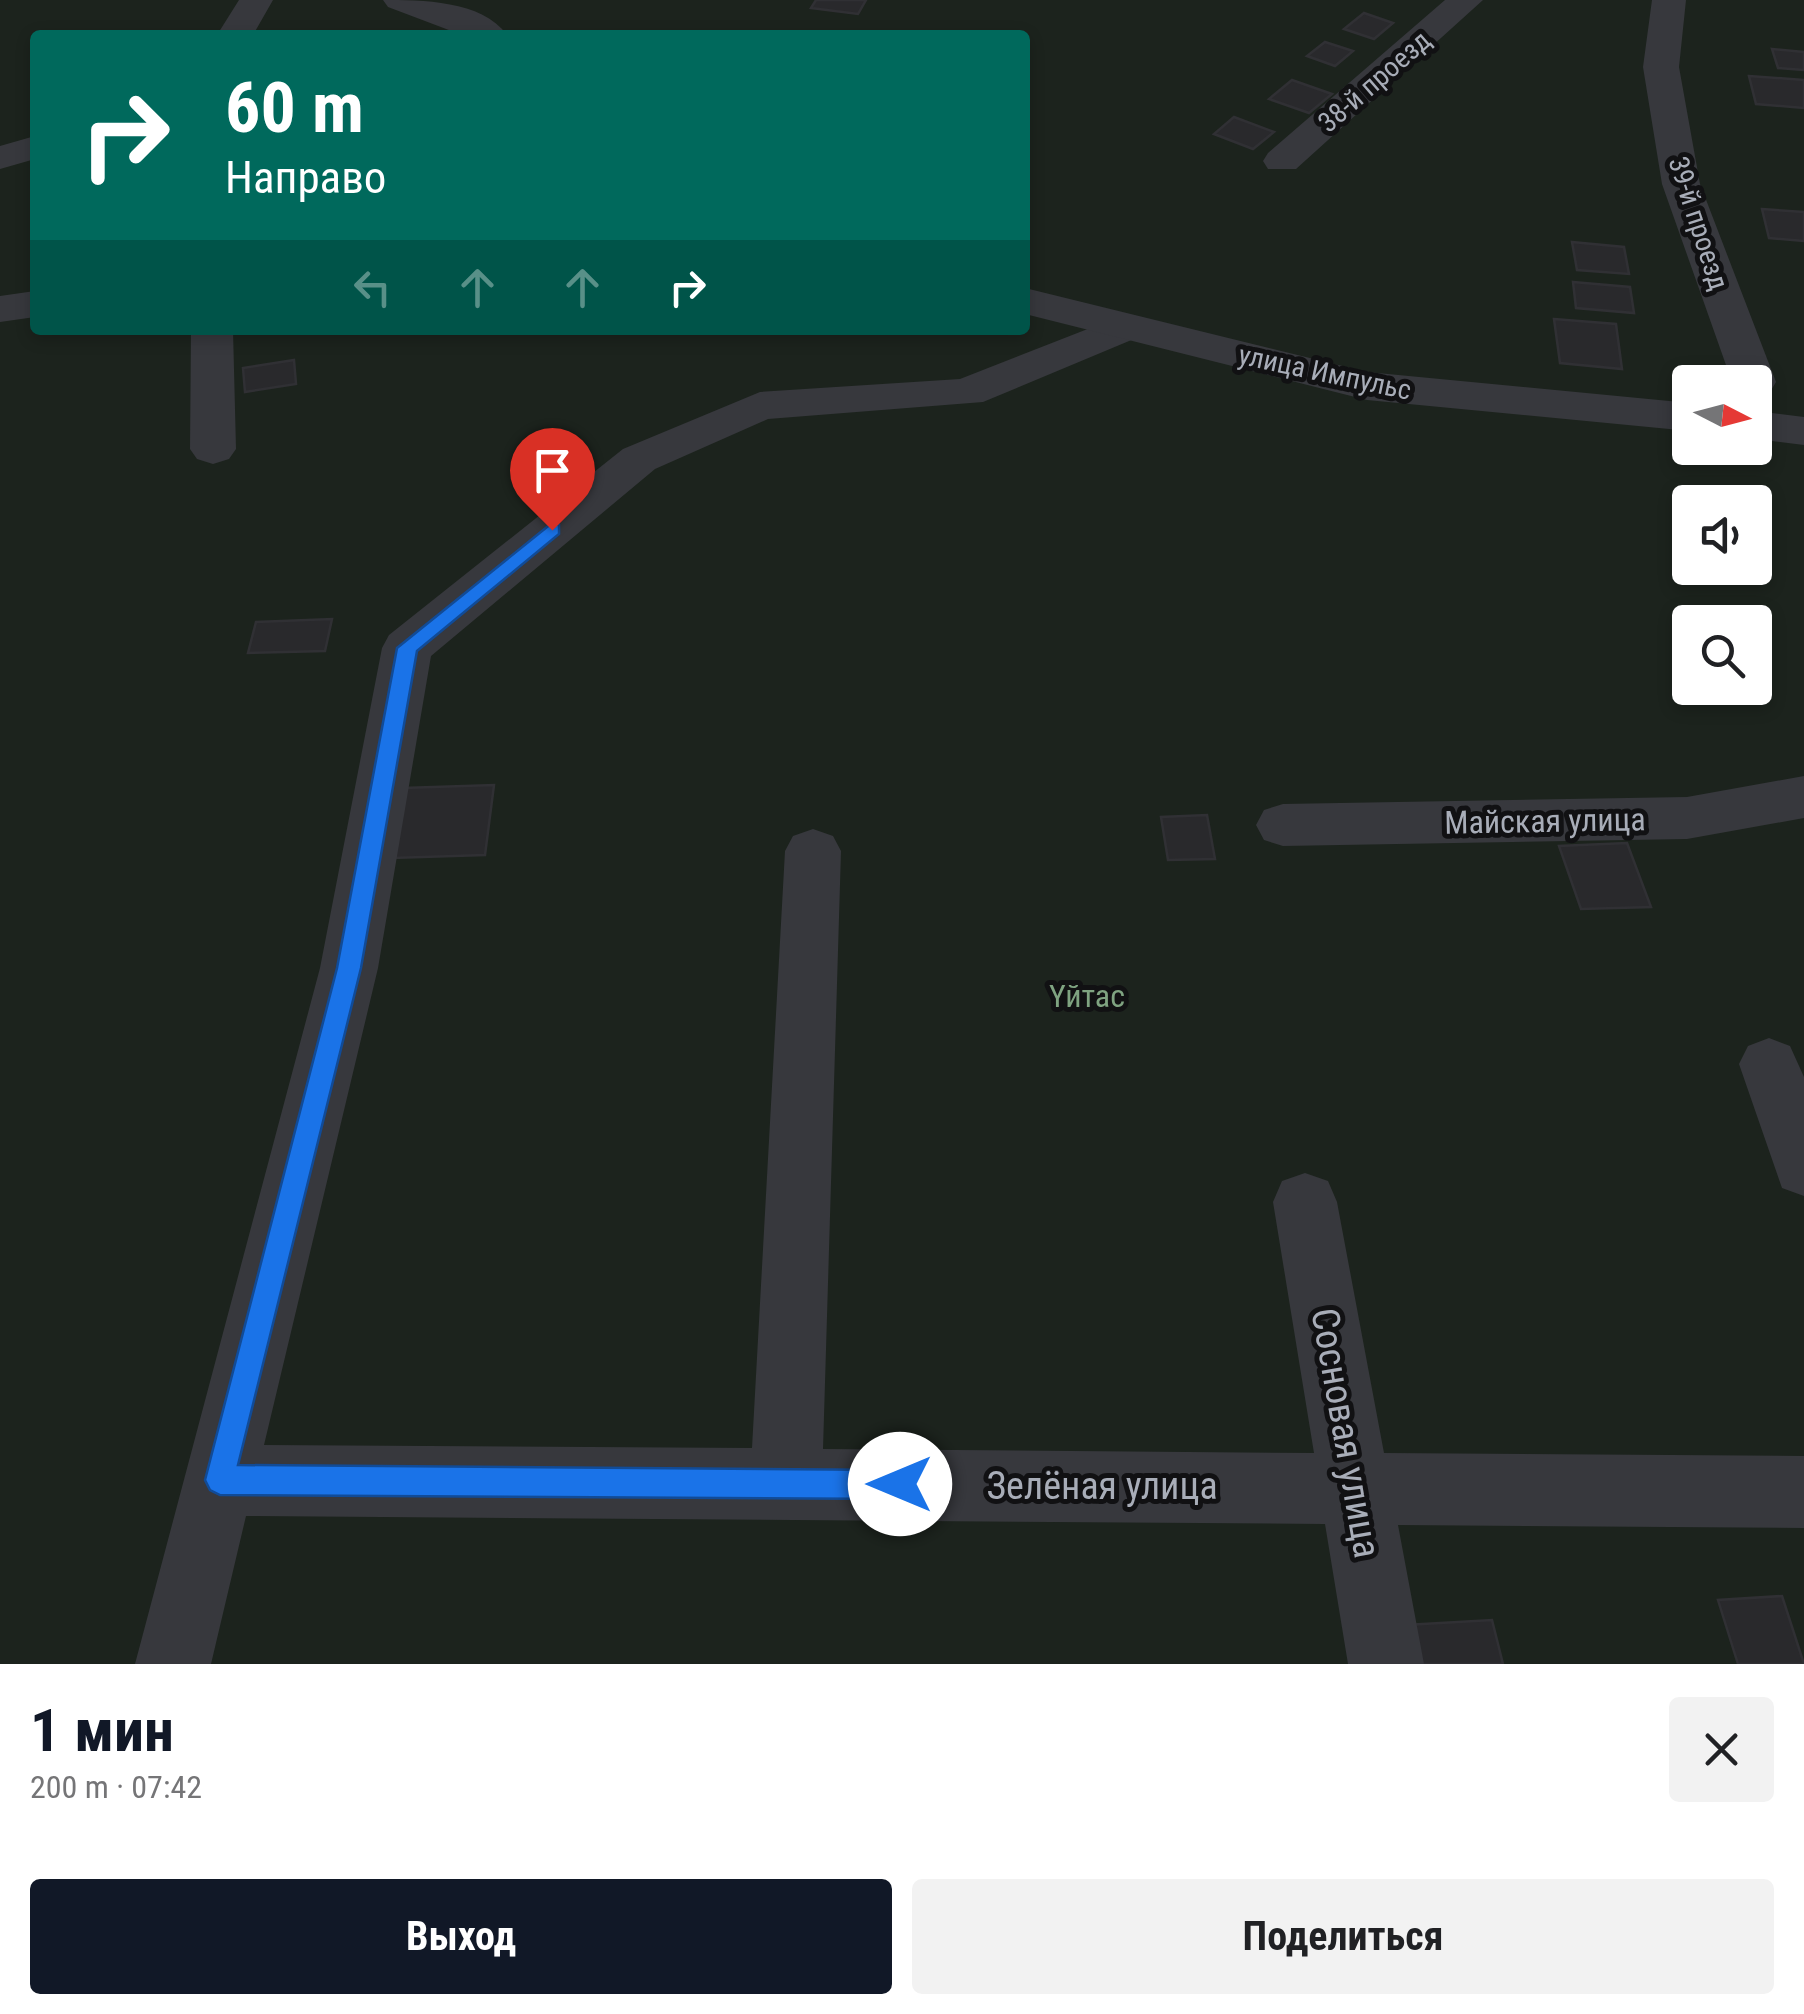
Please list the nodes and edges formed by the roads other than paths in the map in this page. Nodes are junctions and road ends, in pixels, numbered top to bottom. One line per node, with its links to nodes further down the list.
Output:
1 (256, 0): 5 (street)
2 (400, 0): 6 (street)
3 (1466, 0): 9 (street, 38-й проезд)
4 (1670, 0): 15 (street, 39-й проезд)
5 (238, 30)
6 (480, 30)
7 (30, 149): 8 (street)
8 (0, 158)
9 (1282, 161)
10 (1030, 302): 13 (street, улица Импульс)
11 (30, 305): 12 (street)
12 (0, 309)
13 (1126, 327): 16 (street, улица Импульс); 24 (street)
14 (212, 335): 17 (street)
15 (1750, 365)
16 (1672, 415)
17 (213, 449)
18 (1804, 797): 19 (street, Майская улица)
19 (1283, 825)
20 (813, 851): 25 (street)
21 (1769, 1064): 22 (street)
22 (1804, 1168)
23 (1306, 1202): 26 (street, Сосновая улица)
24 (220, 1480): 25 (street, Зелёная улица); 28 (street)
25 (786, 1484): 26 (street, Зелёная улица)
26 (1356, 1488): 27 (street, Зелёная улица); 29 (street, Сосновая улица)
27 (1804, 1492)
28 (174, 1664)
29 (1386, 1664)

